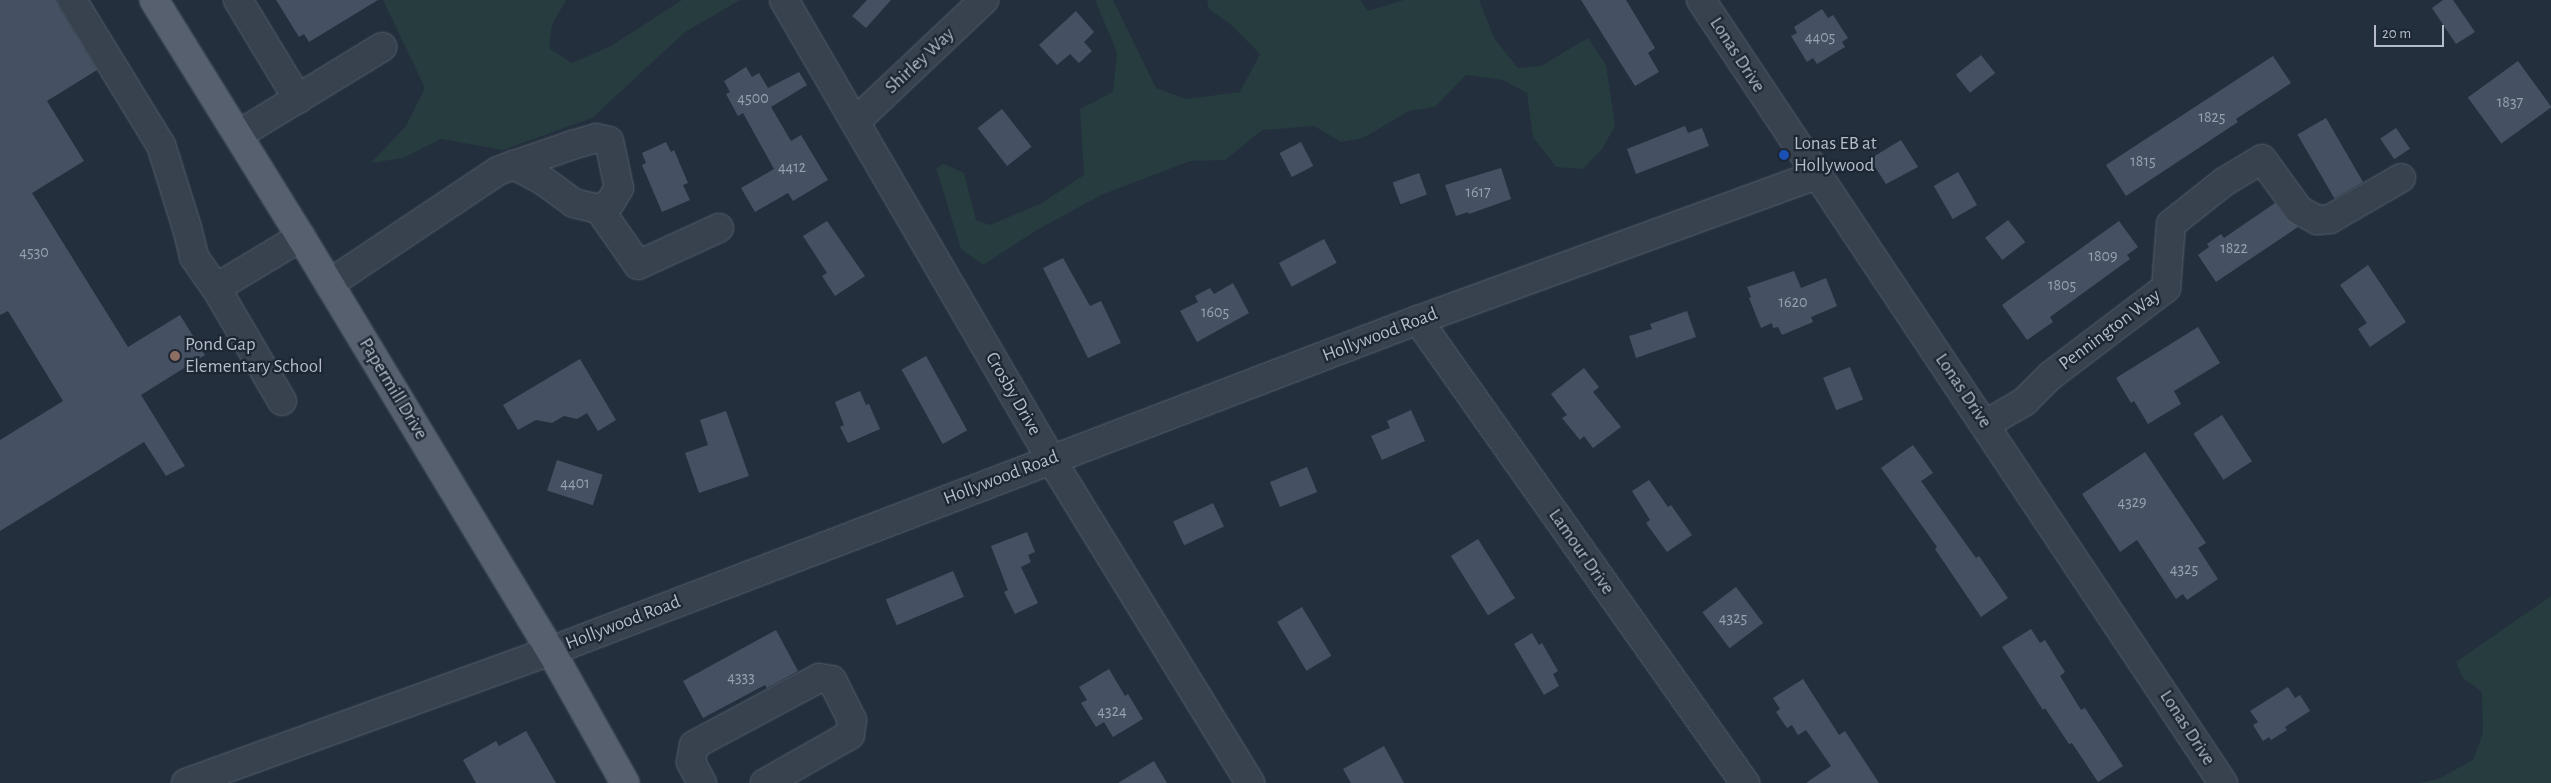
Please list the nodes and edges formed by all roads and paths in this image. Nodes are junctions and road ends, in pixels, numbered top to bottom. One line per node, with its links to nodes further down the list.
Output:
1 (72, 0): 18 (street)
2 (154, 0): 10 (main road, Papermill Drive)
3 (238, 0): 8 (street)
4 (784, 0): 9 (street, Crosby Drive)
5 (984, 0): 9 (street, Shirley Way)
6 (1701, 0): 12 (street, Lonas Drive)
7 (382, 48): 8 (street)
8 (298, 98): 10 (street)
9 (855, 122): 22 (street, Crosby Drive)
10 (238, 135): 16 (main road, Papermill Drive)
11 (514, 165): 14 (street); 14 (street); 17 (street)
12 (1816, 175): 19 (street, Hollywood Road); 21 (street, Lonas Drive)
13 (2401, 178): 21 (street, Pennington Way)
14 (599, 209): 15 (street)
15 (719, 228)
16 (301, 238): 17 (main road, Papermill Drive); 18 (street)
17 (329, 284): 23 (main road, Papermill Drive)
18 (216, 288): 20 (street)
19 (1418, 320): 22 (street, Hollywood Road); 29 (street, Lamour Drive)
20 (282, 401)
21 (1986, 424): 30 (street, Lonas Drive)
22 (1050, 459): 23 (street, Hollywood Road); 28 (street, Crosby Drive)
23 (551, 651): 24 (street, Hollywood Road); 25 (main road, Papermill Drive)
24 (186, 783)
25 (625, 783)
26 (702, 783): 27 (street)
27 (765, 783)
28 (1250, 783)
29 (1745, 783)
30 (2223, 783)

